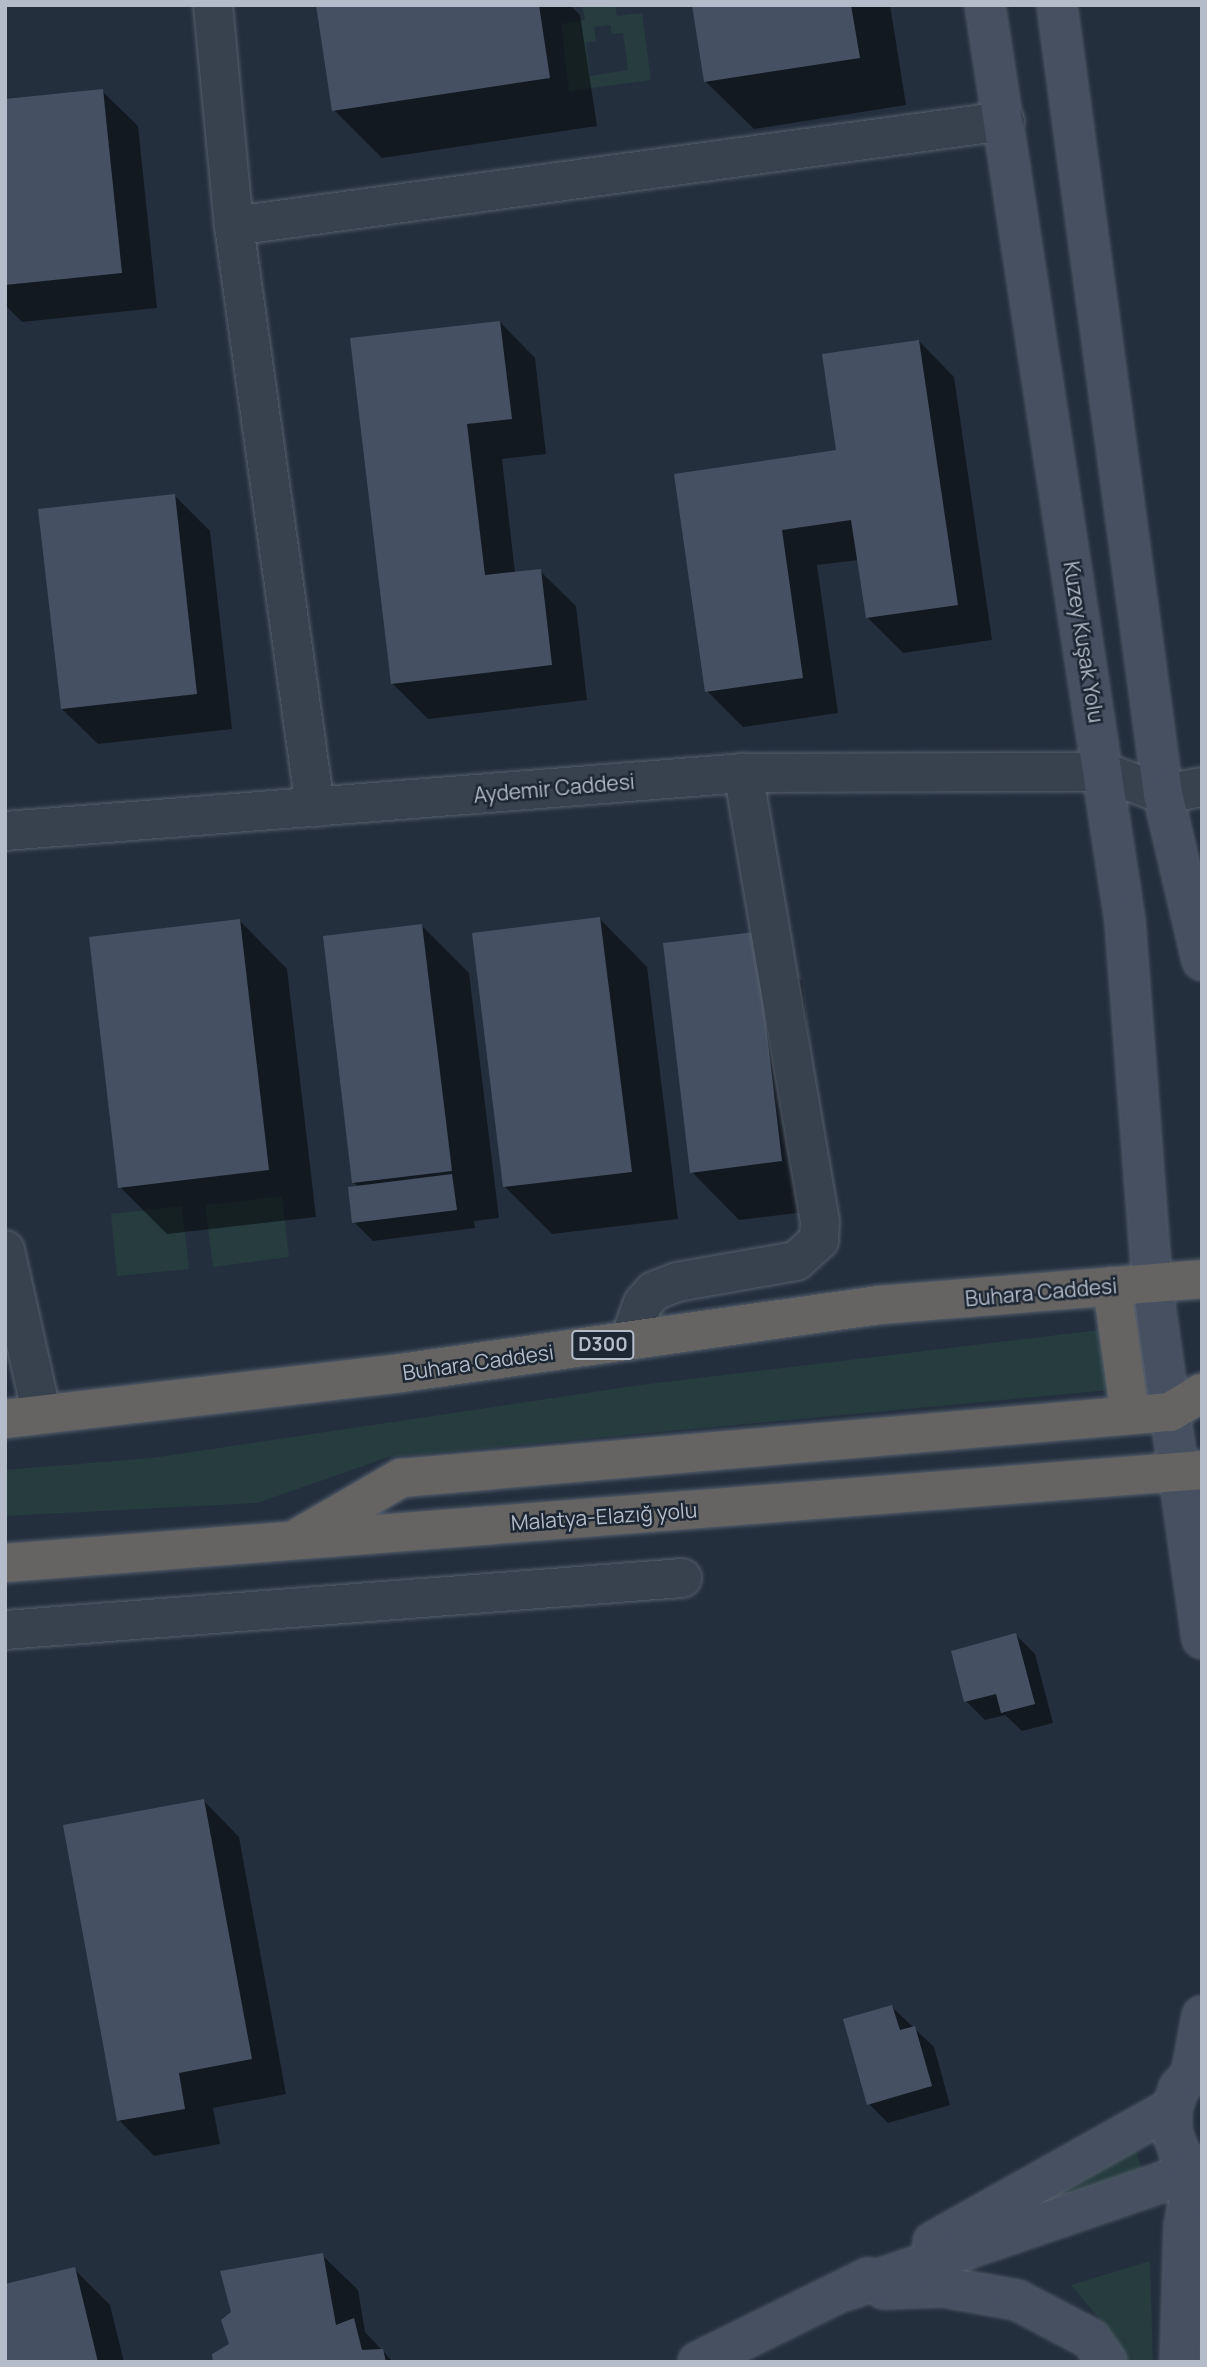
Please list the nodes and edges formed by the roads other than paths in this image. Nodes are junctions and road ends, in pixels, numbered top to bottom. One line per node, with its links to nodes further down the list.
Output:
1 (213, 5): 5 (street)
2 (985, 5): 4 (main road, Kuzey Kuşak Yolu)
3 (1057, 5): 9 (main road)
4 (1004, 121): 5 (street); 6 (main road, Kuzey Kuşak Yolu)
5 (234, 226): 10 (street)
6 (1104, 772): 7 (street, Aydemir Caddesi); 9 (street); 15 (main road, Kuzey Kuşak Yolu)
7 (743, 773): 10 (street, Aydemir Caddesi); 17 (street)
8 (1202, 787): 9 (street)
9 (1163, 794): 12 (main road)
10 (315, 807): 11 (street, Aydemir Caddesi)
11 (5, 831)
12 (1202, 960)
13 (5, 1250): 20 (street)
14 (1202, 1279): 15 (highway, Buhara Caddesi / D300)
15 (1152, 1283): 16 (highway, Buhara Caddesi / D300); 18 (main road, Kuzey Kuşak Yolu)
16 (1112, 1286): 17 (highway, Buhara Caddesi / D300); 19 (highway)
17 (629, 1341): 20 (highway, Buhara Caddesi / D300)
18 (1186, 1402): 19 (highway); 22 (main road, Kuzey Kuşak Yolu)
19 (1129, 1415): 23 (highway)
20 (24, 1417)
21 (1202, 1438): 22 (highway)
22 (1190, 1471): 23 (highway, Malatya-Elazığ yolu); 27 (main road, Kuzey Kuşak Yolu)
23 (293, 1541): 24 (highway, Malatya-Elazığ yolu)
24 (5, 1563)
25 (682, 1578): 26 (street)
26 (5, 1630)
27 (1202, 1638)
28 (1202, 2016): 29 (main road)
29 (1197, 2067): 30 (main road)
30 (1172, 2108): 31 (main road); 32 (main road)
31 (1198, 2174): 32 (main road); 35 (main road)
32 (847, 2290): 33 (main road); 34 (main road)
33 (698, 2362)
34 (1107, 2362)
35 (1180, 2362)

